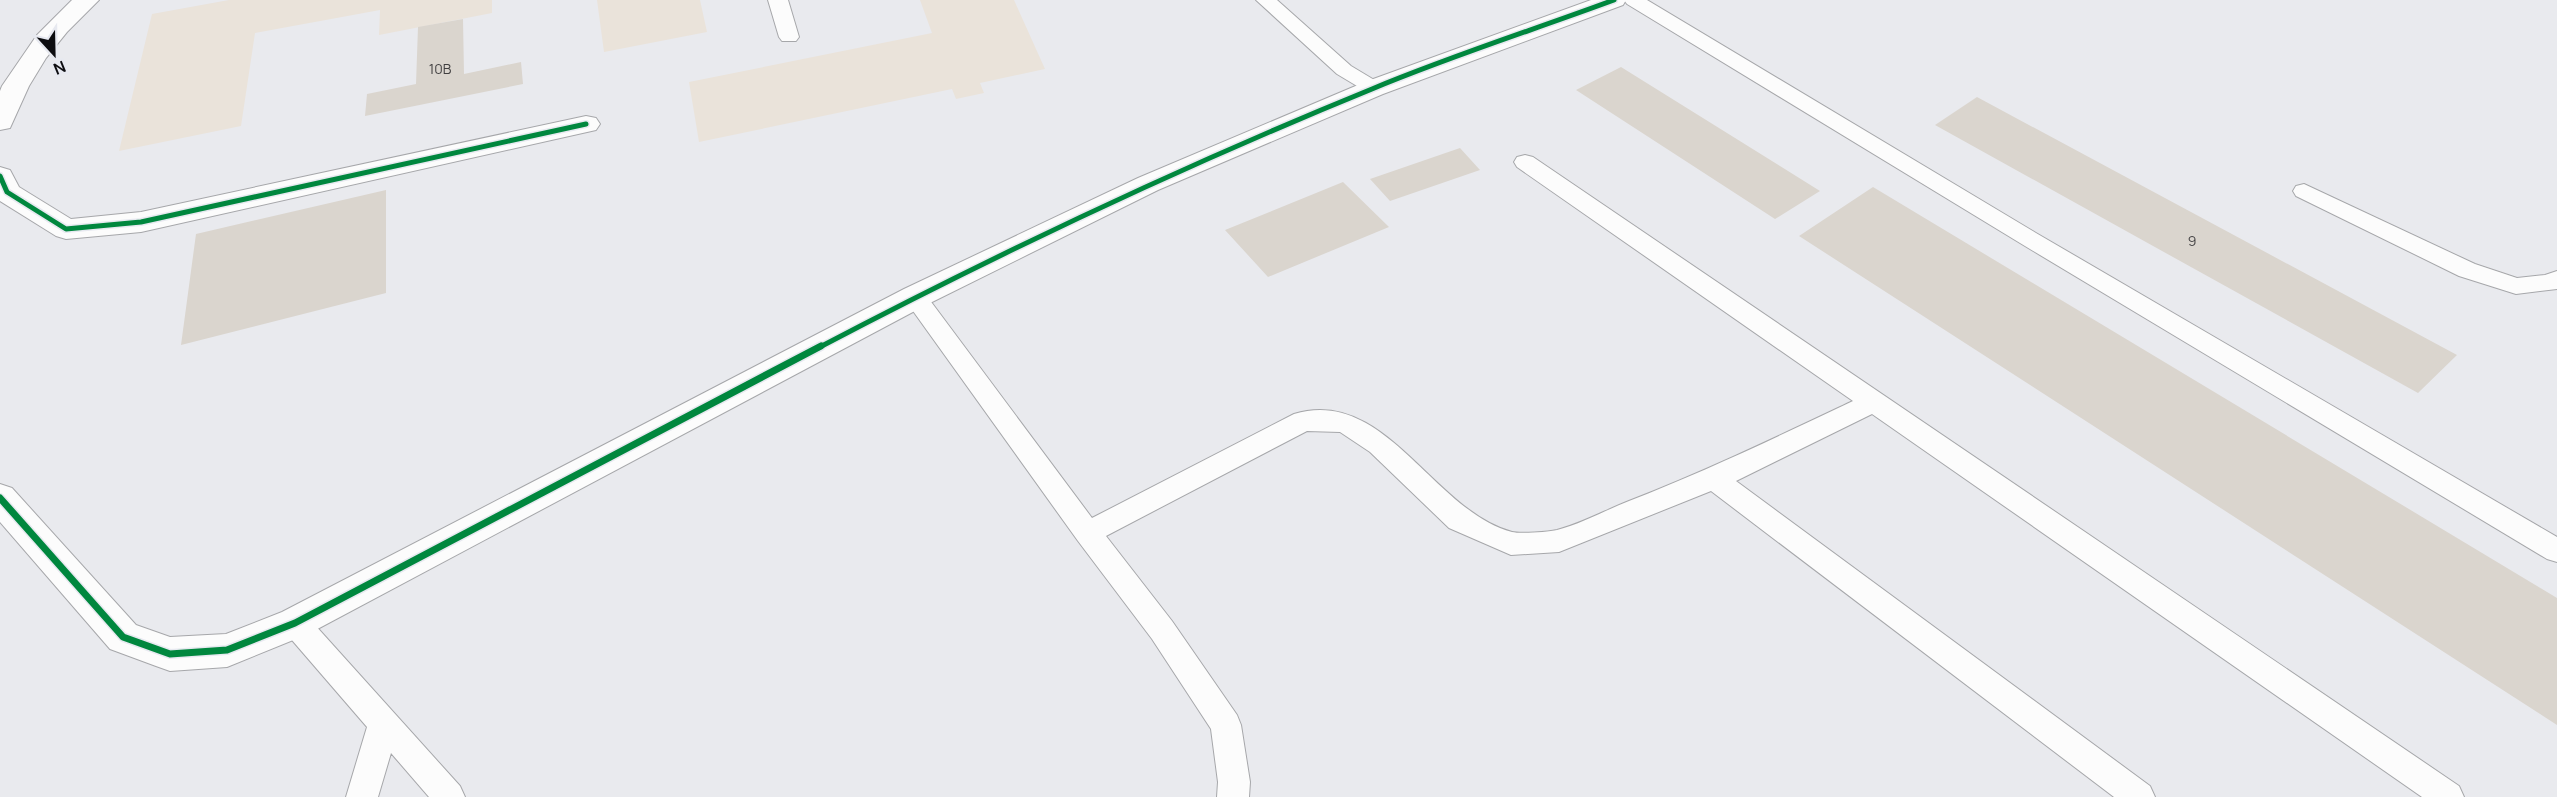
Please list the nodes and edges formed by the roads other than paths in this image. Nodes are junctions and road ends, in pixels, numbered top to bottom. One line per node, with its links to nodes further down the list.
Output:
1 (87, 0): 8 (street)
2 (778, 0): 6 (lane)
3 (1266, 0): 7 (lane)
4 (1614, 0): 7 (street)
5 (1634, 0): 19 (lane)
6 (789, 38)
7 (1374, 88): 14 (street)
8 (0, 122)
9 (586, 124): 11 (street)
10 (1525, 162): 15 (lane)
11 (0, 176)
12 (2304, 191): 13 (lane)
13 (2557, 279)
14 (915, 297): 18 (lane); 20 (street)
15 (1874, 402): 16 (lane); 26 (lane)
16 (1714, 479): 18 (lane); 25 (lane)
17 (0, 498): 20 (street)
18 (1088, 533): 24 (lane)
19 (2557, 551)
20 (296, 623): 21 (lane)
21 (384, 723): 22 (lane); 23 (lane)
22 (362, 797)
23 (449, 797)
24 (1233, 797)
25 (2139, 797)
26 (2448, 797)

